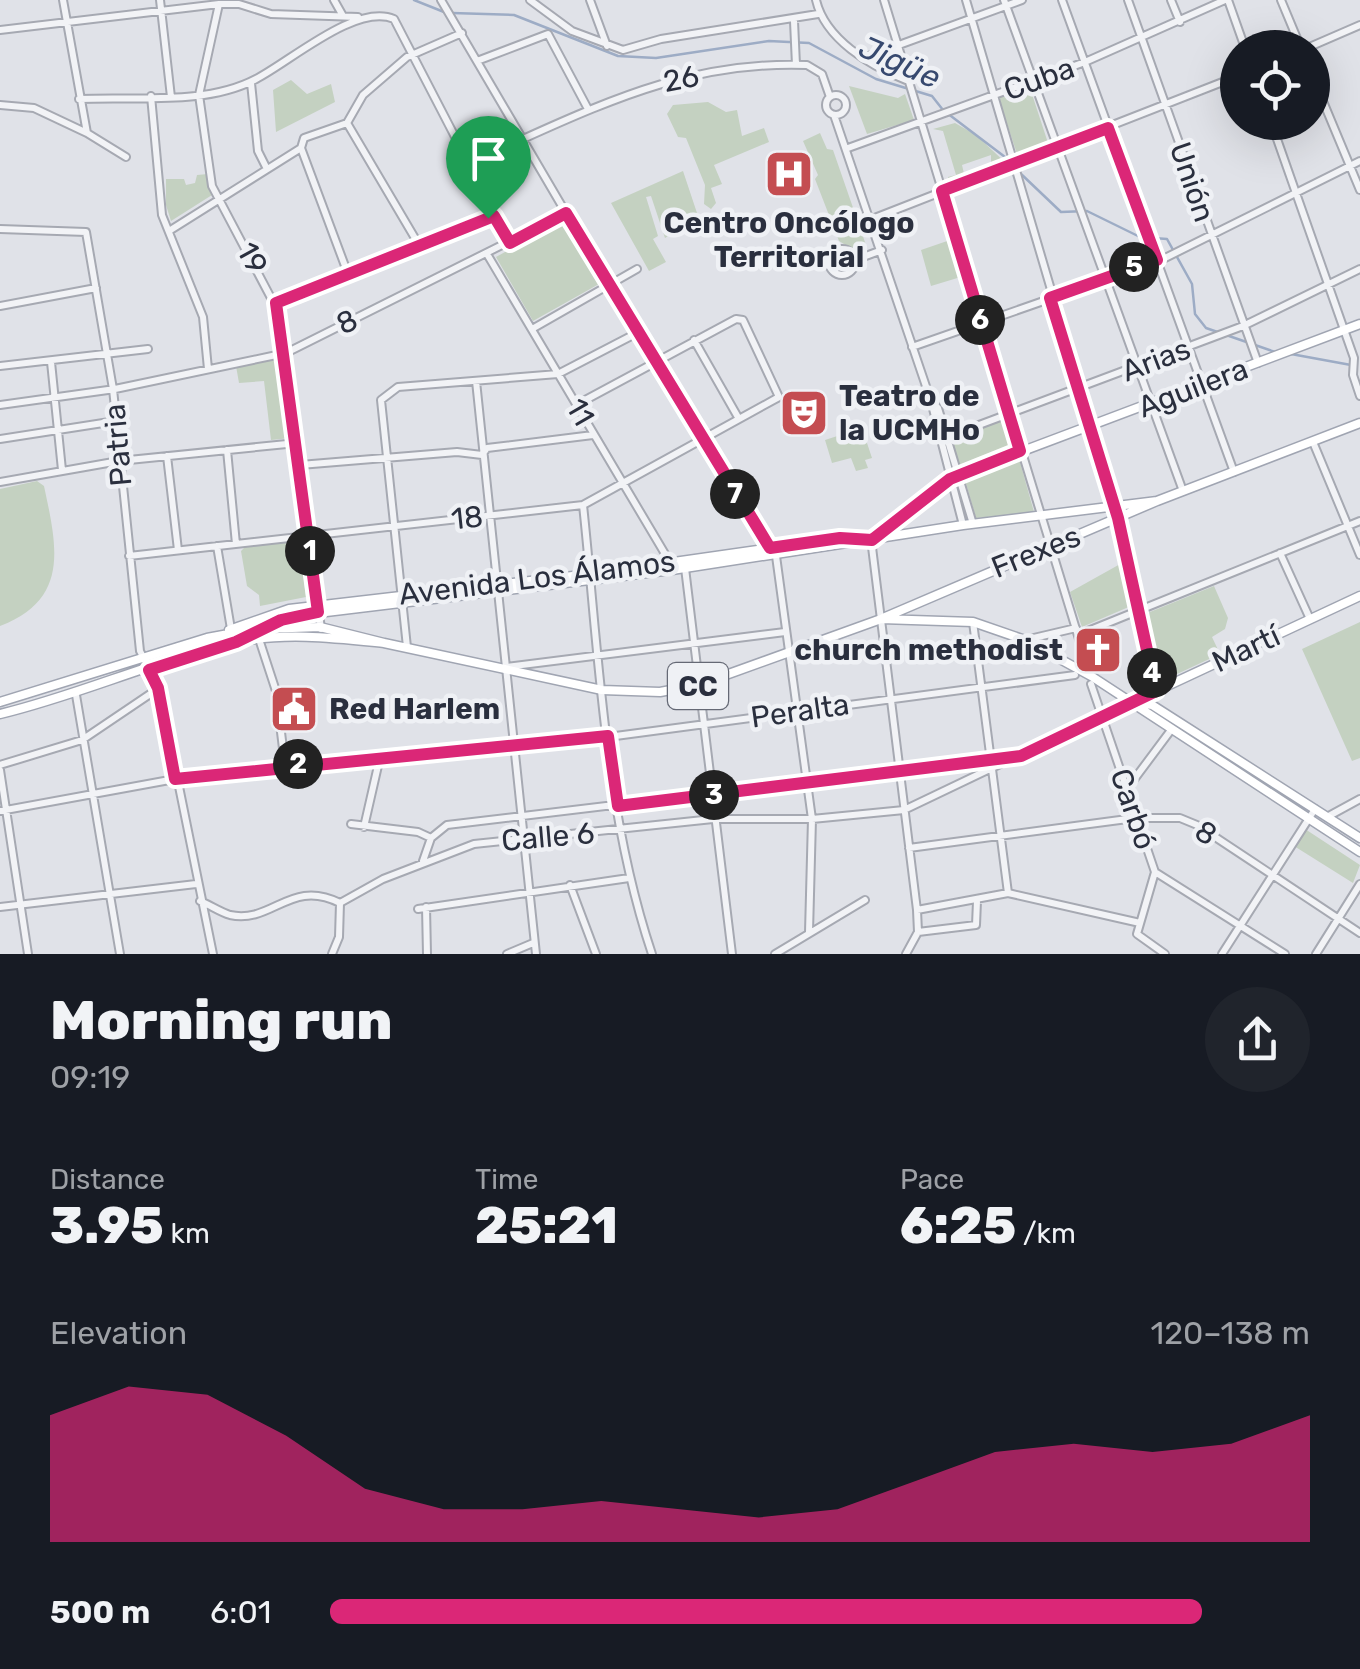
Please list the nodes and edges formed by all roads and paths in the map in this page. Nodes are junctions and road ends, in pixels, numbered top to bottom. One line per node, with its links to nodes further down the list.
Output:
1 (63, 0): 24 (street)
2 (334, 0): 18 (street)
3 (442, 0): 30 (street)
4 (530, 0): 33 (street)
5 (590, 0): 33 (street)
6 (816, 0): 19 (street)
7 (884, 0): 34 (street, Carbó)
8 (966, 0): 21 (street)
9 (1022, 0): 15 (street)
10 (1062, 0): 38 (street)
11 (1128, 0): 32 (street, Unión)
12 (1172, 0): 23 (street)
13 (1227, 0): 23 (street, Cuba); 28 (street)
14 (1281, 0): 29 (street)
15 (1005, 3): 21 (street); 41 (street)
16 (160, 4): 17 (street); 24 (street); 47 (street)
17 (220, 4): 18 (street); 44 (street, 19)
18 (342, 14): 20 (street); 26 (street)
19 (818, 14): 22 (street); 36 (street)
20 (358, 17): 26 (street); 35 (street)
21 (972, 18): 34 (street); 45 (street)
22 (787, 22): 33 (street); 39 (street)
23 (1180, 22): 32 (street, Cuba)
24 (65, 23): 27 (street); 49 (street)
25 (1360, 24): 31 (street)
26 (347, 26): 42 (street)
27 (0, 30)
28 (1238, 30)
29 (1295, 30)
30 (462, 33): 35 (street); 37 (street)
31 (1330, 37)
32 (1142, 38): 38 (street, Cuba); 51 (street, Unión)
33 (607, 46)
34 (896, 46): 36 (street); 40 (street, Carbó)
35 (412, 54): 55 (street); 74 (street)
36 (866, 57): 40 (street)
37 (478, 61): 52 (street); 59 (street)
38 (1085, 62): 41 (street, Cuba); 57 (street)
39 (796, 65): 48 (street); 52 (street, 26)
40 (907, 80): 56 (street, Carbó)
41 (1034, 81): 45 (street, Cuba); 63 (street)
42 (251, 82): 44 (street); 68 (street)
43 (1220, 83): 51 (street)
44 (199, 95): 47 (street); 72 (street, 19)
45 (994, 95): 56 (street, Cuba); 66 (street)
46 (151, 96): 47 (street); 49 (street); 77 (street)
47 (171, 96)
48 (830, 97): 53 (street); 53 (street)
49 (79, 100): 58 (street)
50 (0, 104): 58 (street)
51 (1165, 105): 57 (street); 78 (street, Unión)
52 (588, 110): 59 (street, 26)
53 (839, 117): 62 (street)
54 (1330, 118): 67 (street)
55 (347, 123): 61 (street); 80 (street)
56 (920, 123): 62 (street, Cuba); 70 (street, Carbó)
57 (1108, 128): 63 (street); 84 (street)
58 (87, 133): 64 (street)
59 (523, 139): 73 (street)
60 (1276, 140): 71 (street)
61 (301, 148): 68 (street); 87 (street)
62 (848, 148): 75 (street)
63 (1057, 148): 66 (street); 88 (street)
64 (126, 157)
65 (1360, 161): 67 (street)
66 (1012, 164): 70 (street); 92 (street)
67 (1350, 166): 69 (street); 71 (street)
68 (268, 169): 72 (street)
69 (1360, 190)
70 (942, 191): 75 (street); 95 (street, Carbó)
71 (1294, 194): 78 (street); 90 (street)
72 (220, 199): 77 (street); 93 (street, 19)
73 (566, 213): 79 (street, 8); 89 (street)
74 (494, 216): 79 (street); 80 (street)
75 (872, 219): 81 (street)
76 (0, 229): 91 (street, Patria)
77 (168, 232): 112 (street)
78 (1210, 235): 84 (street); 97 (street, Unión)
79 (510, 243): 82 (street, 8)
80 (419, 245): 87 (street)
81 (882, 250): 83 (street); 102 (street)
82 (488, 254): 98 (street, 11); 105 (street, 8)
83 (855, 260): 83 (street)
84 (1157, 260): 88 (street); 103 (street)
85 (638, 269): 89 (street)
86 (1360, 270): 90 (street, Arias)
87 (348, 274): 93 (street)
88 (1105, 278): 92 (street); 111 (street)
89 (608, 285): 98 (street); 100 (street)
90 (1326, 286): 97 (street, Arias); 99 (street)
91 (96, 288): 94 (street); 106 (street, Patria)
92 (1050, 298): 95 (street); 118 (street)
93 (276, 303): 105 (street, 19)
94 (0, 306)
95 (981, 324): 102 (street); 126 (street, Carbó)
96 (1360, 324): 99 (main road, Aguilera)
97 (1243, 326): 103 (street, Arias); 108 (street, Unión)
98 (532, 329): 113 (street, 11)
99 (1342, 330): 108 (main road, Aguilera); 119 (street)
100 (637, 332): 109 (street); 113 (street)
101 (694, 340): 109 (street); 127 (street); 127 (street, 18)
102 (912, 347): 121 (street)
103 (1188, 348): 111 (street, Arias); 115 (street)
104 (148, 349): 106 (street)
105 (286, 353): 112 (street, 8); 136 (street, 19)
106 (105, 356): 107 (street); 117 (street, Patria)
107 (52, 362): 110 (street); 120 (street)
108 (1258, 362): 115 (main road, Aguilera)
109 (654, 363): 124 (street); 135 (street)
110 (0, 366)
111 (1138, 368): 118 (street, Arias); 122 (street)
112 (208, 369): 116 (street, 8)
113 (558, 374): 114 (street); 124 (street, 11)
114 (476, 381): 140 (street); 142 (street)
115 (1203, 384): 122 (main road, Aguilera); 146 (street)
116 (127, 386): 117 (street, 8); 125 (street)
117 (113, 389): 120 (street, 8); 125 (street, Patria)
118 (1078, 390): 126 (street, Arias); 130 (street)
119 (1360, 396)
120 (55, 397): 123 (street, 8); 131 (street)
121 (931, 401): 134 (street); 147 (street)
122 (1152, 404): 130 (main road, Aguilera); 150 (street)
123 (0, 405)
124 (576, 406): 132 (street, 11)
125 (115, 411): 128 (street, Patria)
126 (1010, 415): 134 (street, Arias); 139 (street, Carbó)
127 (740, 418): 135 (street, 18)
128 (116, 421): 131 (street); 143 (street, Patria)
129 (1360, 424): 137 (main road, Frexes)
130 (1088, 427): 139 (main road, Aguilera); 153 (street)
131 (58, 430): 133 (street); 145 (street)
132 (593, 434): 140 (street); 149 (street, 11)
133 (0, 438)
134 (948, 438): 147 (street)
135 (701, 440): 149 (street, 18); 168 (street)
136 (297, 442): 138 (street); 144 (street, 19)
137 (1312, 442): 146 (main road, Frexes); 161 (street)
138 (227, 450): 141 (street); 164 (street)
139 (1020, 451): 147 (main road, Aguilera); 155 (street, Carbó)
140 (482, 455): 142 (street); 154 (street)
141 (167, 456): 143 (street); 167 (street)
142 (388, 458): 144 (street); 160 (street)
143 (120, 462): 145 (street); 171 (street, Patria)
144 (300, 466): 162 (street, 19)
145 (62, 470): 148 (street)
146 (1234, 472): 150 (main road, Frexes)
147 (954, 477): 158 (street); 159 (street); 163 (main road, Aguilera)
148 (0, 482)
149 (621, 484): 152 (street, 18); 173 (street, 11)
150 (1183, 491): 151 (main road, Frexes)
151 (1156, 501): 153 (main road, Avenida Los Álamos); 156 (main road, Frexes)
152 (583, 505): 154 (street, 18); 174 (street)
153 (1114, 506): 155 (main road, Avenida Los Álamos); 156 (street)
154 (489, 515): 160 (street, 18); 175 (street)
155 (1040, 516): 158 (main road, Avenida Los Álamos); 166 (street, Carbó)
156 (1118, 518): 166 (main road, Frexes); 180 (street)
157 (1360, 521): 161 (street)
158 (974, 524): 159 (main road, Avenida Los Álamos)
159 (963, 525): 163 (main road, Avenida Los Álamos)
160 (395, 526): 162 (street, 18); 178 (street)
161 (1348, 526): 169 (street); 170 (street)
162 (308, 536): 164 (street, 18); 179 (street, 19)
163 (872, 540): 168 (main road, Avenida Los Álamos); 182 (street)
164 (236, 544): 165 (street, 18)
165 (217, 546): 167 (street, 18); 185 (street)
166 (1050, 546): 176 (main road, Frexes); 188 (street, Carbó)
167 (178, 550): 171 (street, 18)
168 (773, 552): 172 (main road, Avenida Los Álamos); 187 (street)
169 (1280, 554): 180 (street); 183 (street)
170 (1360, 554)
171 (129, 556): 196 (street, Patria)
172 (685, 565): 173 (main road, Avenida Los Álamos); 192 (street)
173 (672, 567): 174 (main road, Avenida Los Álamos)
174 (590, 577): 175 (main road, Avenida Los Álamos); 195 (street)
175 (497, 587): 178 (main road, Avenida Los Álamos); 197 (street)
176 (927, 596): 181 (main road); 182 (main road, Frexes)
177 (1360, 596): 183 (main road, Martí)
178 (404, 597): 179 (main road, Avenida Los Álamos); 193 (street)
179 (318, 609): 185 (main road, Avenida Los Álamos); 186 (street, 19); 189 (main road, Avenida Los Álamos)
180 (1138, 611): 188 (street); 205 (street)
181 (930, 618): 182 (main road, CC); 184 (main road, CC)
182 (881, 619): 194 (main road, CC); 207 (street)
183 (1310, 619): 205 (main road, Martí)
184 (973, 622): 191 (main road, CC); 203 (street)
185 (231, 629): 190 (main road, Avenida Los Álamos)
186 (321, 632): 189 (main road, CC); 193 (main road, CC)
187 (785, 632): 192 (street); 194 (street)
188 (1077, 632): 191 (street); 200 (street, Carbó)
189 (258, 634): 190 (main road, CC); 198 (main road, CC); 219 (street)
190 (207, 638): 196 (main road, CC)
191 (1025, 640): 200 (main road, CC)
192 (692, 643): 195 (street); 201 (street)
193 (408, 648): 197 (main road, CC)
194 (788, 653): 201 (main road, CC); 210 (street)
195 (598, 654): 197 (street); 204 (street)
196 (144, 660): 198 (street, Patria); 209 (main road, CC)
197 (506, 667): 204 (main road, CC); 217 (street)
198 (149, 670): 202 (street, Patria); 206 (main road, CC)
199 (1075, 675): 203 (street, Peralta)
200 (1091, 680): 208 (main road, CC); 212 (street, Carbó)
201 (698, 686): 204 (main road, CC); 213 (street)
202 (158, 688): 216 (street); 223 (street, Patria)
203 (981, 688): 207 (street, Peralta); 220 (street)
204 (602, 690): 215 (street)
205 (1156, 691): 208 (main road, Martí)
206 (76, 695): 211 (main road, CC); 216 (street)
207 (891, 699): 210 (street, Peralta); 222 (street)
208 (1132, 701): 212 (street); 214 (main road, CC); 230 (main road, CC)
209 (0, 702)
210 (798, 711): 213 (street, Peralta); 224 (street)
211 (0, 714)
212 (1102, 717): 220 (street); 225 (street, Carbó)
213 (703, 724): 215 (street, Peralta); 227 (street)
214 (1171, 730): 225 (street); 238 (main road, CC)
215 (608, 736): 217 (street, Peralta); 229 (street)
216 (82, 740): 221 (street); 226 (street)
217 (516, 745): 218 (street, Peralta); 233 (street)
218 (380, 756): 219 (street, Peralta); 240 (street)
219 (286, 765): 223 (street, Peralta)
220 (993, 765): 222 (street); 232 (street, Calle 6); 243 (street)
221 (0, 768): 231 (street)
222 (900, 771): 224 (street); 232 (street)
223 (175, 779): 226 (street, Peralta); 252 (street, Patria)
224 (806, 782): 227 (street); 235 (street)
225 (1126, 790): 236 (street, Carbó)
226 (90, 795): 231 (street, Peralta); 256 (street)
227 (710, 795): 229 (street); 237 (street)
228 (1360, 798): 234 (street)
229 (618, 806): 233 (street); 241 (street)
230 (1314, 809): 234 (main road, CC); 238 (street)
231 (3, 810): 262 (street)
232 (904, 810): 235 (street, Calle 6); 246 (street)
233 (522, 816): 242 (street); 245 (street)
234 (1327, 817): 244 (main road, CC)
235 (812, 818): 237 (street, Calle 6); 268 (street)
236 (1135, 818): 243 (street, 8); 249 (street, Carbó); 251 (street, 8)
237 (713, 819): 241 (street, Calle 6); 281 (street)
238 (1308, 819): 247 (main road, CC); 251 (street)
239 (351, 824): 240 (street)
240 (364, 827): 242 (street)
241 (622, 830): 245 (street, Calle 6); 250 (street)
242 (431, 838): 248 (street)
243 (1003, 838): 246 (street, 8); 257 (street)
244 (1360, 838)
245 (524, 839): 248 (street, Calle 6); 255 (street)
246 (909, 848): 264 (street)
247 (1360, 852)
248 (422, 862): 261 (street, Calle 6)
249 (1155, 872): 266 (street, Carbó); 267 (street)
250 (629, 878): 254 (street); 280 (street)
251 (1271, 878): 265 (street, 8); 267 (street)
252 (196, 884): 256 (street); 259 (street, Patria)
253 (1360, 884): 265 (street)
254 (570, 885): 255 (street); 279 (street)
255 (528, 890): 271 (street); 276 (street)
256 (108, 893): 262 (street); 273 (street)
257 (1008, 893): 260 (street); 266 (street)
258 (865, 900): 268 (street)
259 (199, 901): 261 (street); 274 (street, Patria)
260 (977, 901): 264 (street); 269 (street)
261 (340, 903): 275 (street)
262 (19, 904): 263 (street); 272 (street)
263 (0, 907)
264 (917, 910): 269 (street)
265 (1338, 919): 270 (street, 8); 287 (street)
266 (1141, 923): 284 (street, Carbó)
267 (1240, 928): 285 (street); 286 (street)
268 (809, 932): 282 (street)
269 (918, 932): 283 (street)
270 (1360, 933)
271 (533, 943): 277 (street); 278 (street)
272 (28, 954)
273 (120, 954)
274 (213, 954)
275 (332, 954)
276 (427, 954)
277 (507, 954)
278 (536, 954)
279 (596, 954)
280 (652, 954)
281 (732, 954)
282 (775, 954)
283 (906, 954)
284 (1165, 954)
285 (1222, 954)
286 (1285, 954)
287 (1316, 954)

